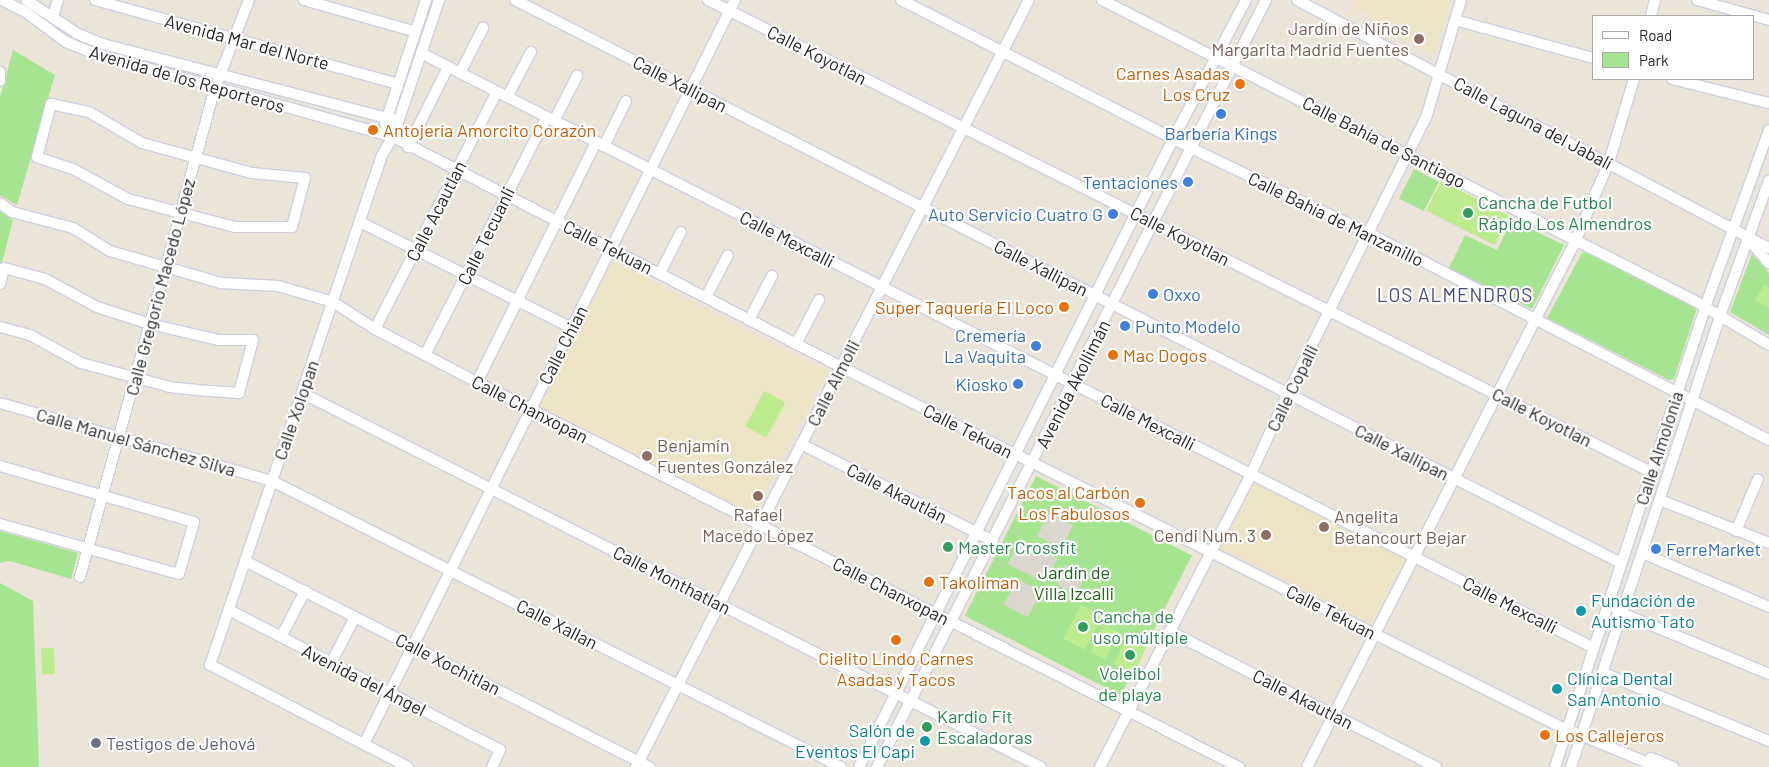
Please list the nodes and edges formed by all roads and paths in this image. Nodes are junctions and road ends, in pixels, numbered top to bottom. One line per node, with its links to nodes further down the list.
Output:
1 (2, 0): 45 (street, Avenida de los Reporteros)
2 (26, 0): 24 (street, Avenida de los Reporteros)
3 (58, 0): 24 (street)
4 (96, 0): 30 (street, Avenida Mar del Norte)
5 (249, 0): 30 (street, Calle Gregorio Macedo López)
6 (304, 0): 29 (street)
7 (426, 0): 29 (street, Calle Xolopan)
8 (439, 0): 32 (street, Calle Xolopan)
9 (515, 0): 46 (street, Calle Xallipan)
10 (708, 0): 21 (street, Calle Koyotlan)
11 (735, 0): 21 (street, Calle Chian)
12 (901, 0): 33 (street, Calle Bahía de Manzanillo)
13 (1029, 0): 33 (street, Calle Almolli)
14 (1102, 0): 34 (street, Calle Bahía de Santiago)
15 (1246, 0): 34 (street, Avenida Akollimán)
16 (1266, 0): 36 (street, Avenida Akollimán)
17 (1297, 0): 39 (street, Calle Laguna del Jabalí)
18 (1461, 0): 26 (street, Calle Copalli)
19 (1655, 0): 22 (street)
20 (1697, 0): 23 (street)
21 (730, 11): 46 (street, Calle Chian); 54 (street, Calle Koyotlan)
22 (1651, 15)
23 (1751, 15)
24 (53, 16): 40 (street, Avenida de los Reporteros)
25 (1754, 16): 27 (street)
26 (1455, 20): 35 (street); 39 (street, Calle Copalli)
27 (1769, 20)
28 (483, 28): 38 (street)
29 (416, 32): 44 (street, Calle Xolopan)
30 (236, 39): 40 (street, Calle Gregorio Macedo López); 44 (street, Avenida Mar del Norte)
31 (531, 52): 48 (street)
32 (421, 53): 37 (street, Calle Mexcalli); 53 (street, Calle Xolopan)
33 (1002, 53): 54 (street, Calle Almolli); 58 (street, Calle Bahía de Manzanillo)
34 (1217, 58): 36 (street, Calle Bahía de Santiago); 58 (street, Avenida Akollimán)
35 (1592, 58)
36 (1233, 66): 61 (street, Avenida Akollimán); 62 (street, Calle Bahía de Santiago)
37 (448, 67): 38 (street, Calle Mexcalli); 60 (street)
38 (460, 73): 47 (street, Calle Mexcalli)
39 (1440, 74): 62 (street, Calle Copalli); 65 (street, Calle Laguna del Jabalí)
40 (222, 75): 45 (street, Calle Gregorio Macedo López); 51 (street, Avenida de los Reporteros)
41 (577, 76): 52 (street, Calle Tecuanli)
42 (1634, 80): 65 (street)
43 (1676, 80): 50 (street)
44 (398, 84): 51 (street, Calle Xolopan)
45 (214, 88): 56 (street, Avenida de los Reporteros); 64 (street, Calle Gregorio Macedo López)
46 (691, 89): 66 (street, Calle Chian); 71 (street, Calle Xallipan)
47 (497, 92): 48 (street, Calle Mexcalli); 67 (street, Calle Acautlan)
48 (507, 97): 52 (street, Calle Mexcalli)
49 (626, 101): 59 (street)
50 (1769, 103)
51 (387, 119): 53 (street, Avenida de los Reporteros); 56 (street, Calle Xolopan)
52 (550, 119): 59 (street, Calle Mexcalli); 69 (street, Calle Tecuanli)
53 (398, 121): 57 (street, Calle Xolopan)
54 (963, 128): 71 (street, Calle Almolli); 73 (street, Calle Koyotlan)
55 (1769, 130): 77 (street, Calle Almolonia)
56 (382, 134): 57 (street, Avenida de los Reporteros); 63 (street, Calle Xolopan)
57 (393, 137): 60 (street, Calle Tekuan); 63 (street, Calle Xolopan)
58 (1173, 139): 61 (street, Calle Bahía de Manzanillo); 73 (street, Avenida Akollimán)
59 (600, 144): 66 (street, Calle Mexcalli); 75 (street)
60 (408, 147): 67 (street, Calle Tekuan)
61 (1191, 148): 76 (street, Avenida Akollimán); 79 (street, Calle Bahía de Manzanillo)
62 (1409, 154): 79 (street, Calle Copalli); 81 (street, Calle Bahía de Santiago)
63 (382, 155): 74 (street, Calle Xolopan)
64 (196, 159): 72 (street, Calle Gregorio Macedo López); 72 (street); 72 (street)
65 (1608, 162): 77 (street, Calle Laguna del Jabalí); 81 (street)
66 (651, 170): 82 (street, Calle Chian); 92 (street, Calle Mexcalli)
67 (456, 172): 69 (street, Calle Tekuan); 84 (street, Calle Acautlan)
68 (1769, 182): 80 (street, Calle Almolonia)
69 (505, 196): 75 (street, Calle Tekuan); 89 (street, Calle Tecuanli)
70 (0, 203): 87 (street, Calle Chanxopan)
71 (923, 207): 92 (street, Calle Almolli); 93 (street, Calle Xallipan)
72 (181, 212): 87 (street, Calle Gregorio Macedo López)
73 (1137, 215): 76 (street, Calle Koyotlan); 93 (street, Avenida Akollimán)
74 (360, 222): 84 (street); 97 (street, Calle Xolopan)
75 (556, 222): 82 (street, Calle Tekuan); 95 (street)
76 (1154, 223): 98 (street, Avenida Akollimán); 100 (street, Calle Koyotlan)
77 (1733, 228): 80 (street, Calle Laguna del Jabalí); 99 (street, Calle Almolonia)
78 (681, 232): 88 (street)
79 (1370, 234): 100 (street, Calle Copalli); 103 (street, Calle Bahía de Manzanillo)
80 (1747, 237): 83 (street, Calle Laguna del Jabalí); 86 (street); 101 (street, Calle Almolonia)
81 (1575, 242): 99 (street, Calle Bahía de Santiago); 103 (street)
82 (611, 248): 88 (street, Calle Tekuan); 106 (street, Calle Chian)
83 (1769, 248)
84 (416, 250): 89 (street); 107 (street, Calle Acautlan)
85 (728, 255): 94 (street)
86 (1769, 263)
87 (166, 265): 97 (street, Calle Chanxopan); 104 (street, Calle Gregorio Macedo López)
88 (660, 274): 94 (street, Calle Tekuan)
89 (467, 275): 95 (street); 110 (street, Calle Tecuanli)
90 (772, 276): 102 (street)
91 (0, 284): 104 (street)
92 (882, 287): 111 (street, Calle Almolli); 112 (street, Calle Mexcalli)
93 (1097, 296): 98 (street, Calle Xallipan); 112 (street, Avenida Akollimán)
94 (706, 297): 102 (street, Calle Tekuan)
95 (517, 300): 106 (street); 114 (street)
96 (819, 300): 108 (street)
97 (333, 302): 107 (street, Calle Chanxopan); 117 (street, Calle Xolopan)
98 (1114, 304): 115 (street, Avenida Akollimán); 118 (street, Calle Xallipan)
99 (1705, 307): 101 (street, Calle Bahía de Santiago); 116 (street, Calle Almolonia)
100 (1330, 311): 118 (street, Calle Copalli); 119 (street, Calle Koyotlan)
101 (1720, 316): 109 (street, Calle Bahía de Santiago); 120 (street, Calle Almolonia)
102 (749, 320): 108 (street, Calle Tekuan)
103 (1534, 321): 116 (street, Calle Bahía de Manzanillo); 119 (street)
104 (150, 324): 113 (street, Calle Gregorio Macedo López); 113 (street)
105 (0, 326): 113 (street)
106 (572, 328): 122 (street, Calle Chian)
107 (375, 329): 110 (street, Calle Chanxopan)
108 (796, 344): 111 (street, Calle Tekuan)
109 (1769, 344)
110 (425, 354): 114 (street, Calle Chanxopan)
111 (841, 367): 125 (street, Calle Almolli); 126 (street, Calle Tekuan)
112 (1056, 375): 115 (street, Calle Mexcalli); 126 (street, Avenida Akollimán)
113 (135, 379): 123 (street, Calle Gregorio Macedo López)
114 (477, 382): 122 (street, Calle Chanxopan)
115 (1073, 384): 127 (street, Avenida Akollimán); 130 (street, Calle Mexcalli)
116 (1678, 391): 120 (street, Calle Bahía de Manzanillo); 129 (street, Calle Almolonia)
117 (302, 393): 133 (street, Calle Xolopan); 134 (street, Calle Monthatlan)
118 (1288, 393): 130 (street, Calle Copalli); 131 (street, Calle Xallipan)
119 (1498, 396): 129 (street, Calle Koyotlan); 131 (street)
120 (1693, 399): 124 (street, Calle Bahía de Manzanillo); 136 (street, Calle Almolonia)
121 (0, 404): 123 (street, Calle Manuel Sánchez Silva)
122 (531, 409): 134 (street, Calle Chian); 138 (street, Calle Chanxopan)
123 (119, 437): 133 (street, Calle Manuel Sánchez Silva); 135 (street, Calle Gregorio Macedo López)
124 (1769, 440)
125 (802, 444): 138 (street, Calle Almolli); 139 (street, Calle Akautlán)
126 (1015, 455): 127 (street, Calle Tekuan); 139 (street, Avenida Akollimán)
127 (1033, 464): 141 (street, Avenida Akollimán); 144 (street, Calle Tekuan)
128 (0, 466): 135 (street)
129 (1651, 472): 148 (street, Calle Almolonia)
130 (1251, 474): 144 (street, Calle Copalli); 146 (street, Calle Mexcalli)
131 (1454, 478): 146 (street); 148 (street, Calle Xallipan)
132 (1758, 479): 140 (street)
133 (272, 481): 147 (street, Calle Xolopan); 149 (street, Calle Xallan)
134 (491, 489): 149 (street, Calle Chian); 152 (street, Calle Monthatlan)
135 (103, 494): 143 (street, Calle Gregorio Macedo López); 143 (street)
136 (1660, 500): 140 (street); 145 (street, Calle Almolonia)
137 (0, 524): 143 (street)
138 (760, 525): 152 (street, Calle Almolli); 157 (street, Calle Chanxopan)
139 (976, 532): 141 (street, Calle Akautlán); 157 (street, Avenida Akollimán)
140 (1736, 532): 142 (street)
141 (993, 541): 159 (street, Avenida Akollimán)
142 (1769, 543)
143 (88, 549): 150 (street, Calle Gregorio Macedo López)
144 (1209, 552): 160 (street, Calle Copalli); 161 (street, Calle Tekuan)
145 (1642, 553): 153 (street); 156 (street, Calle Almolonia)
146 (1414, 556): 161 (street); 164 (street, Calle Mexcalli)
147 (245, 561): 151 (street, Calle Xochitlan); 155 (street, Calle Xolopan)
148 (1621, 563): 154 (street, Calle Almolonia)
149 (450, 570): 163 (street, Calle Chian); 168 (street, Calle Xallan)
150 (80, 577)
151 (305, 592): 158 (street, Calle Xochitlan); 162 (street)
152 (720, 604): 168 (street, Calle Almolli); 170 (street, Calle Monthatlan)
153 (1769, 607)
154 (1608, 608): 156 (street); 164 (street, Calle Almolonia)
155 (229, 610): 162 (street, Avenida del Ángel); 177 (street, Calle Xolopan)
156 (1622, 613): 166 (street, Calle Almolonia); 167 (street)
157 (936, 614): 159 (street, Calle Chanxopan); 170 (street, Avenida Akollimán)
158 (355, 617): 163 (street, Calle Xochitlan); 165 (street)
159 (952, 622): 171 (street, Avenida Akollimán); 172 (street, Calle Chanxopan)
160 (1169, 631): 172 (street, Calle Copalli); 173 (street, Calle Akautlan)
161 (1373, 634): 173 (street); 174 (street, Calle Tekuan)
162 (281, 637): 165 (street, Avenida del Ángel)
163 (413, 646): 169 (street, Calle Chian); 178 (street, Calle Xochitlan)
164 (1594, 648): 174 (street, Calle Almolonia)
165 (331, 663): 169 (street, Avenida del Ángel)
166 (1603, 673): 175 (street, Calle Almolonia); 176 (street)
167 (1769, 674)
168 (678, 685): 178 (street, Calle Almolli); 182 (street, Calle Xallan)
169 (390, 693): 177 (street, Calle Chian); 180 (street, Avenida del Ángel)
170 (896, 694): 171 (street, Calle Monthatlan); 183 (street, Avenida Akollimán)
171 (912, 701): 184 (street, Avenida Akollimán); 185 (street, Calle Monthatlan)
172 (1129, 710): 186 (street, Calle Copalli); 187 (street, Calle Chanxopan)
173 (1334, 715): 188 (street); 189 (street, Calle Akautlan)
174 (1568, 727): 175 (street, Calle Tekuan); 190 (street, Calle Almolonia)
175 (1582, 732): 191 (street, Calle Almolonia); 192 (street, Calle Tekuan); 193 (street, Calle Tekuan)
176 (1769, 740)
177 (364, 744): 179 (street)
178 (638, 764): 181 (street, Calle Xochitlan)
179 (408, 767)
180 (492, 767)
181 (650, 767)
182 (841, 767)
183 (859, 767)
184 (878, 767)
185 (1041, 767)
186 (1100, 767)
187 (1239, 767)
188 (1307, 767)
189 (1436, 767)
190 (1555, 767)
191 (1571, 767)
192 (1658, 767)
193 (1673, 767)

